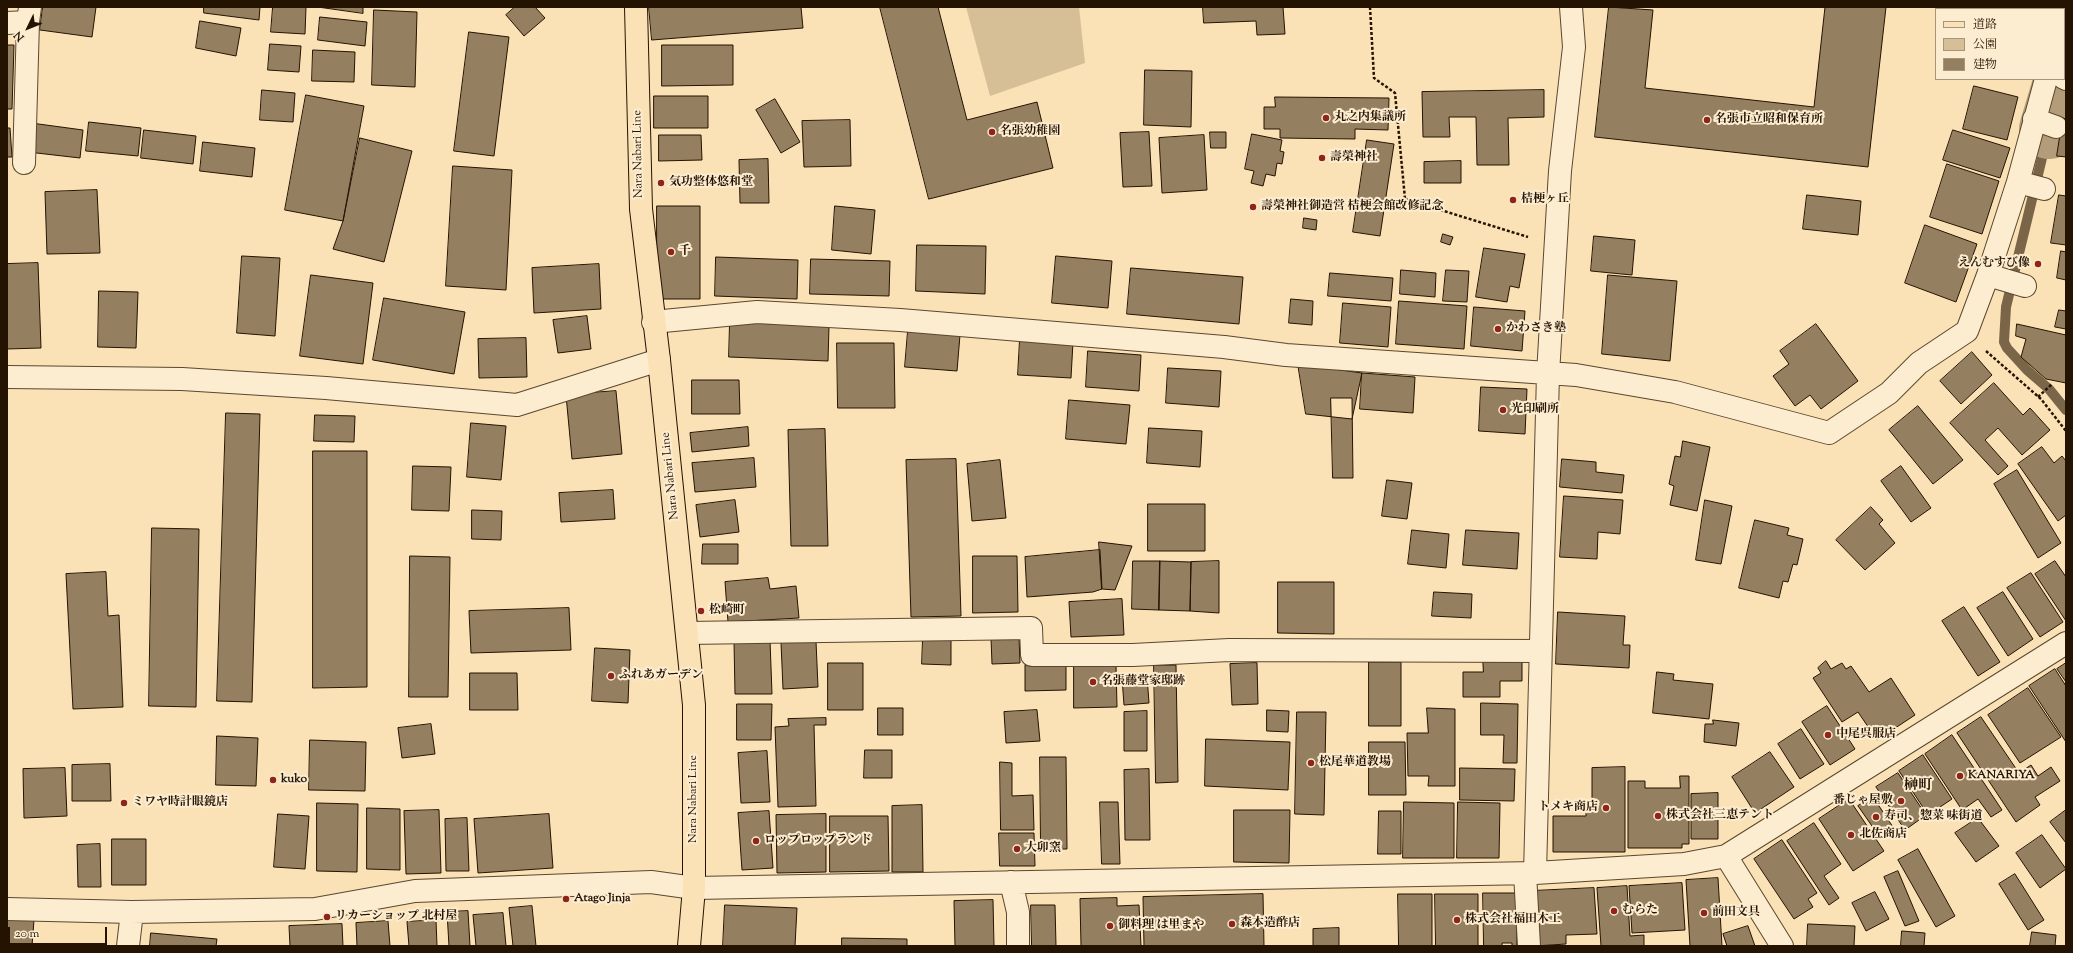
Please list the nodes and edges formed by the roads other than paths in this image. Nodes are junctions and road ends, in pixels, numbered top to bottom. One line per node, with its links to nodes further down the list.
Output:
1 (636, 7): 11 (main road, Nara Nabari Line)
2 (1571, 7): 13 (street)
3 (29, 15): 4 (street); 6 (street)
4 (7, 23)
5 (2046, 80): 7 (street)
6 (24, 163)
7 (2020, 183): 8 (street); 9 (street)
8 (2044, 189)
9 (1991, 276): 10 (street); 13 (street)
10 (2025, 286)
11 (653, 322): 12 (main road, Nara Nabari Line); 13 (street)
12 (659, 360): 14 (street); 15 (main road, Nara Nabari Line)
13 (1548, 374): 17 (street)
14 (7, 377)
15 (687, 633): 17 (street); 21 (main road, Nara Nabari Line)
16 (2066, 643): 18 (street)
17 (1540, 651): 19 (street)
18 (1726, 856): 19 (street); 28 (street)
19 (1530, 873): 20 (street); 27 (street)
20 (1011, 882): 21 (street); 26 (street)
21 (694, 888): 23 (street); 25 (main road, Nara Nabari Line)
22 (7, 910): 23 (street)
23 (132, 912): 24 (street)
24 (128, 946)
25 (689, 946)
26 (1018, 946)
27 (1529, 946)
28 (1782, 946)

